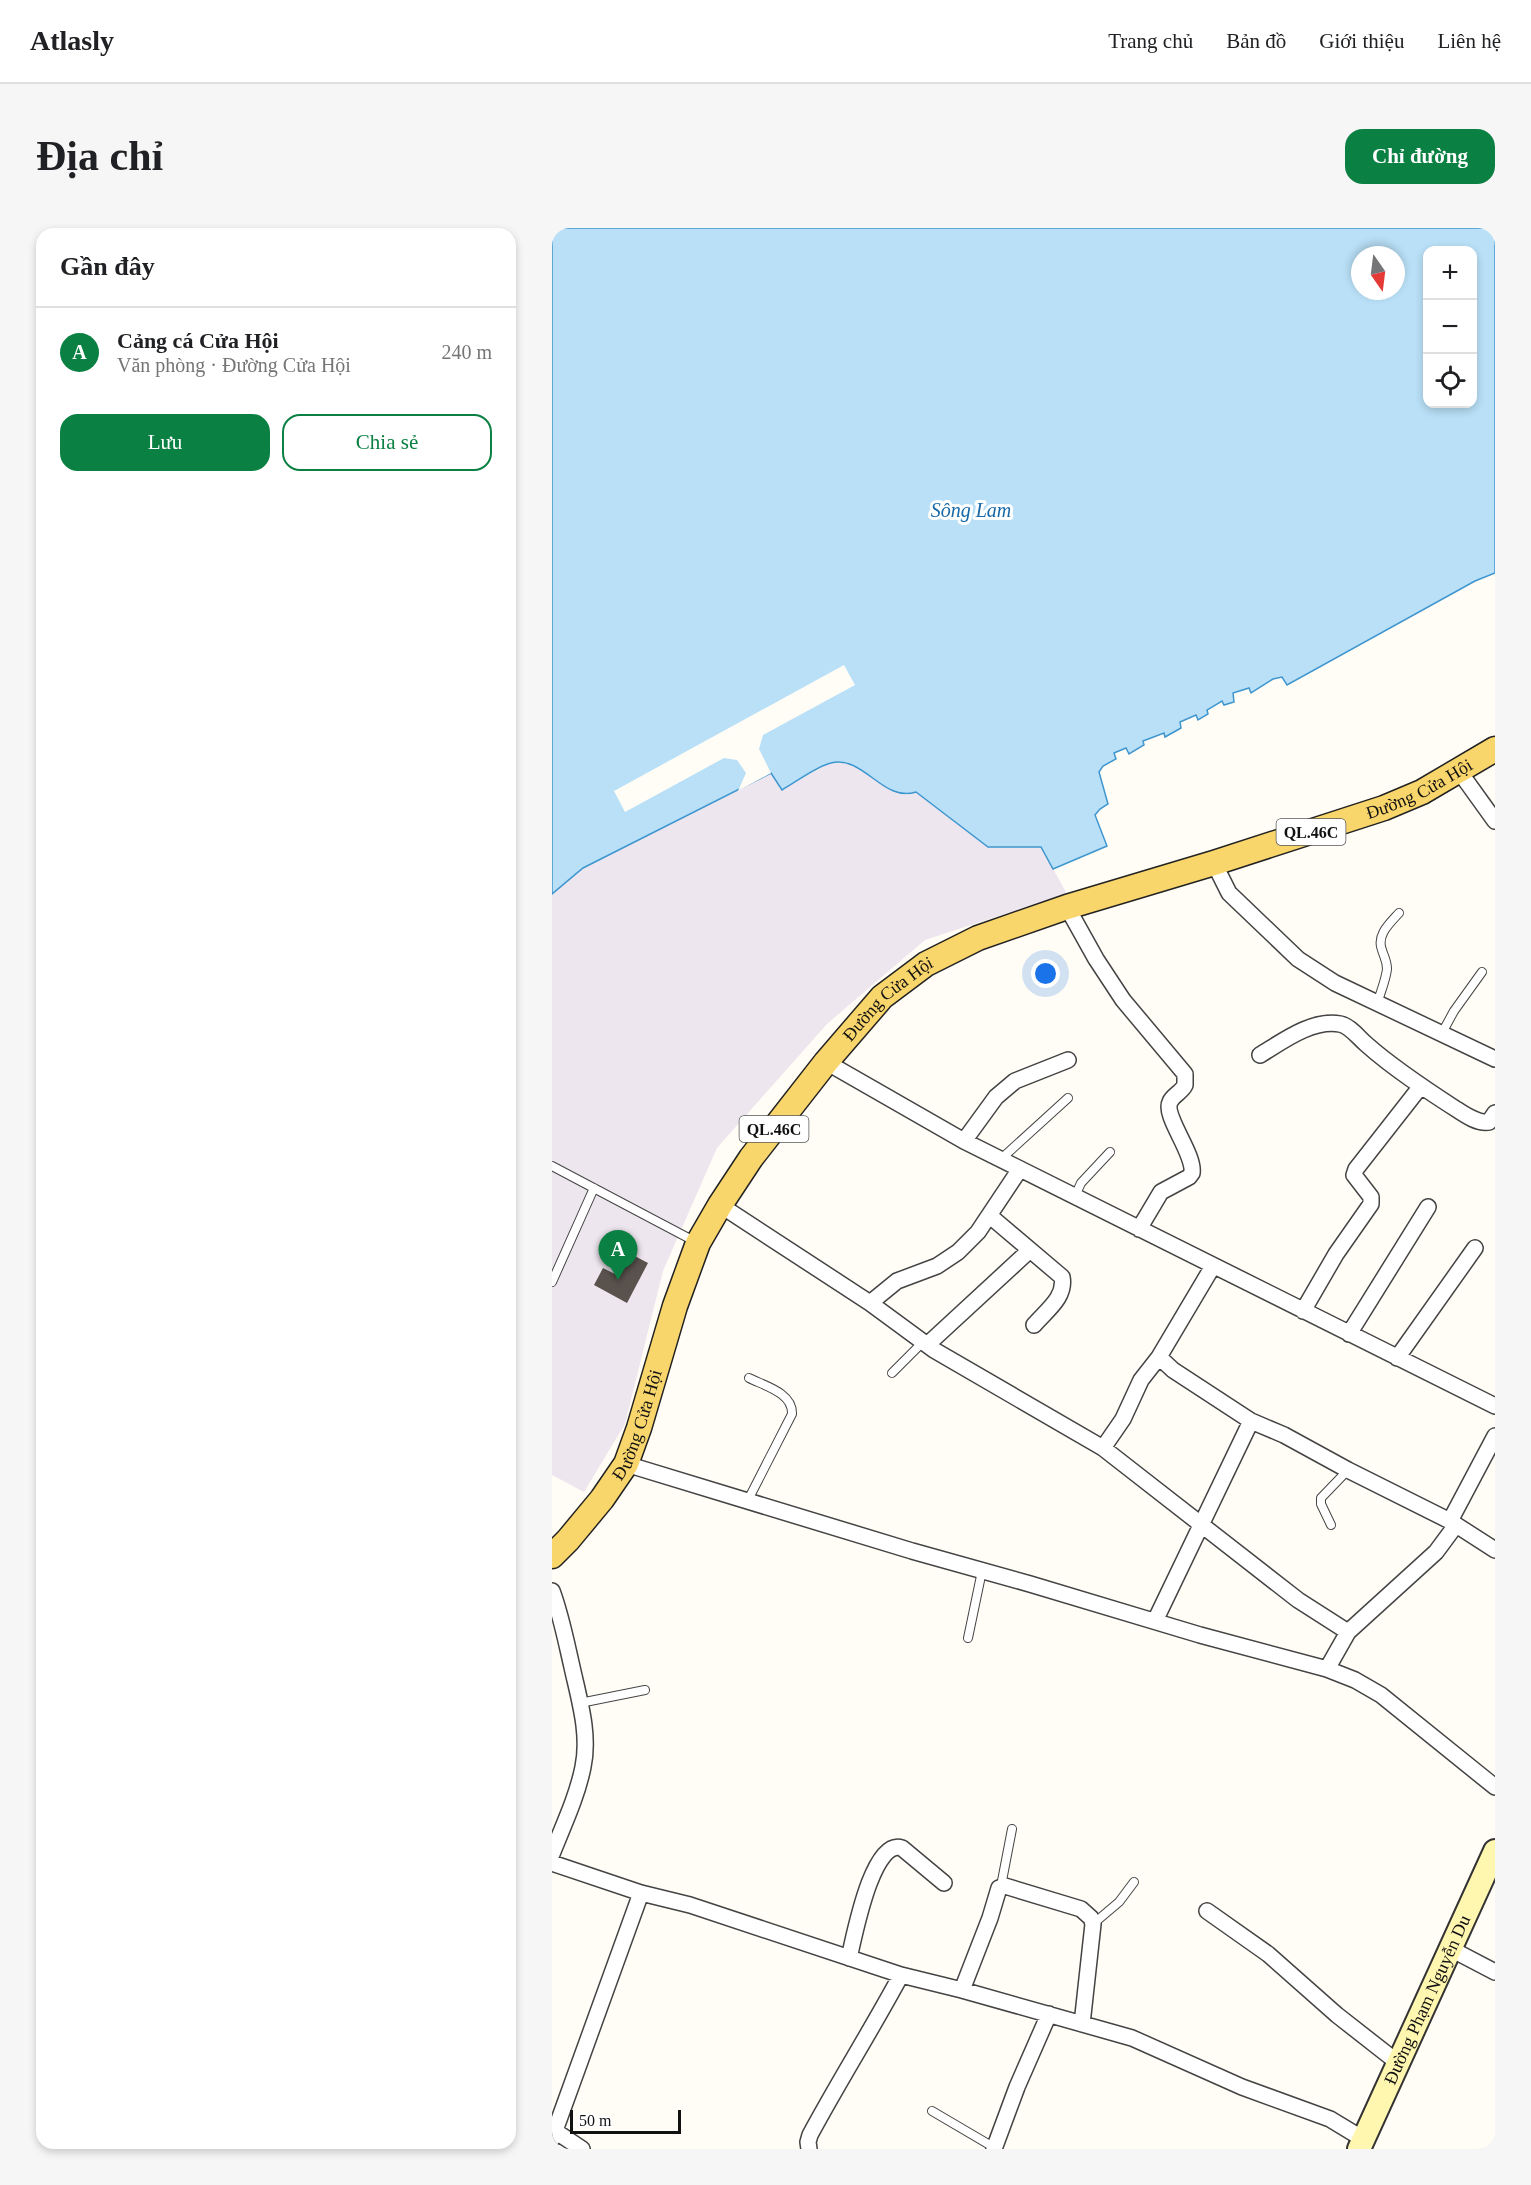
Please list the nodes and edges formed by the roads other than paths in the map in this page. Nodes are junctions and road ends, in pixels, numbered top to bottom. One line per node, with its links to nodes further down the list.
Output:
1 (1495, 749): 2 (main road, Đường Cửa Hội / QL.46C)
2 (1459, 771): 3 (street); 4 (main road, Đường Cửa Hội / QL.46C)
3 (1495, 821)
4 (1214, 863): 5 (main road, Đường Cửa Hội / QL.46C); 8 (street)
5 (1072, 906): 13 (main road, Đường Cửa Hội / QL.46C); 27 (street)
6 (1399, 913): 8 (lane)
7 (1482, 972): 9 (lane)
8 (1378, 1001): 9 (street)
9 (1442, 1033): 11 (street)
10 (1260, 1055): 14 (street)
11 (1495, 1059)
12 (1068, 1060): 17 (street)
13 (826, 1062): 17 (street); 24 (main road, Đường Cửa Hội / QL.46C)
14 (1422, 1086): 16 (street); 35 (street)
15 (1068, 1098): 19 (lane)
16 (1495, 1113)
17 (964, 1141): 19 (street)
18 (1110, 1152): 23 (lane)
19 (1001, 1160): 21 (street)
20 (552, 1166): 22 (lane)
21 (1020, 1169): 23 (street); 26 (street)
22 (594, 1188): 28 (lane); 32 (lane)
23 (1075, 1196): 27 (street)
24 (720, 1205): 28 (main road, Đường Cửa Hội / QL.46C); 34 (street)
25 (1428, 1207): 37 (street)
26 (990, 1216): 30 (street); 34 (street)
27 (1139, 1229): 31 (street)
28 (698, 1243): 48 (main road, Đường Cửa Hội / QL.46C)
29 (1475, 1248): 40 (street)
30 (1030, 1250): 36 (street); 38 (street)
31 (1213, 1266): 35 (street); 39 (street)
32 (554, 1271): 33 (lane)
33 (552, 1282)
34 (870, 1303): 38 (street)
35 (1303, 1311): 37 (street)
36 (1034, 1324)
37 (1349, 1334): 40 (street)
38 (925, 1344): 41 (lane); 46 (street)
39 (1158, 1357): 44 (street); 46 (street)
40 (1397, 1358): 43 (street)
41 (892, 1373)
42 (749, 1378): 49 (lane)
43 (1495, 1407)
44 (1251, 1421): 47 (street); 51 (street)
45 (1495, 1436): 50 (street)
46 (1103, 1448): 51 (street)
47 (1348, 1470): 50 (street); 52 (lane)
48 (620, 1472): 49 (street); 53 (main road, Đường Cửa Hội / QL.46C)
49 (748, 1500): 55 (street)
50 (1453, 1523): 54 (street); 58 (street)
51 (1201, 1525): 57 (street); 58 (street)
52 (1331, 1525)
53 (560, 1548)
54 (1495, 1550)
55 (982, 1571): 57 (street); 59 (lane)
56 (552, 1591): 62 (street)
57 (1155, 1621): 60 (street)
58 (1348, 1632): 60 (street)
59 (968, 1638)
60 (1327, 1669): 63 (street)
61 (645, 1690): 62 (lane)
62 (580, 1703): 66 (street)
63 (1495, 1787)
64 (1012, 1829): 70 (lane)
65 (1495, 1851): 74 (main road, Đường Phạm Nguyễn Du)
66 (552, 1854)
67 (552, 1863): 71 (street)
68 (944, 1882): 75 (street)
69 (1134, 1882): 73 (lane)
70 (1001, 1886): 73 (street); 78 (street)
71 (641, 1893): 75 (street); 83 (street)
72 (1207, 1911): 81 (street)
73 (1093, 1924): 80 (street)
74 (1451, 1949): 76 (street); 81 (main road, Đường Phạm Nguyễn Du)
75 (849, 1958): 77 (street)
76 (1495, 1972)
77 (901, 1975): 78 (street); 87 (street)
78 (962, 1990): 79 (street)
79 (1049, 2014): 80 (street); 85 (street)
80 (1082, 2024): 84 (street)
81 (1398, 2062): 84 (main road, Đường Phạm Nguyễn Du)
82 (932, 2111): 85 (lane)
83 (553, 2132): 86 (street)
84 (1361, 2144)
85 (996, 2148)
86 (582, 2149)
87 (809, 2149)

